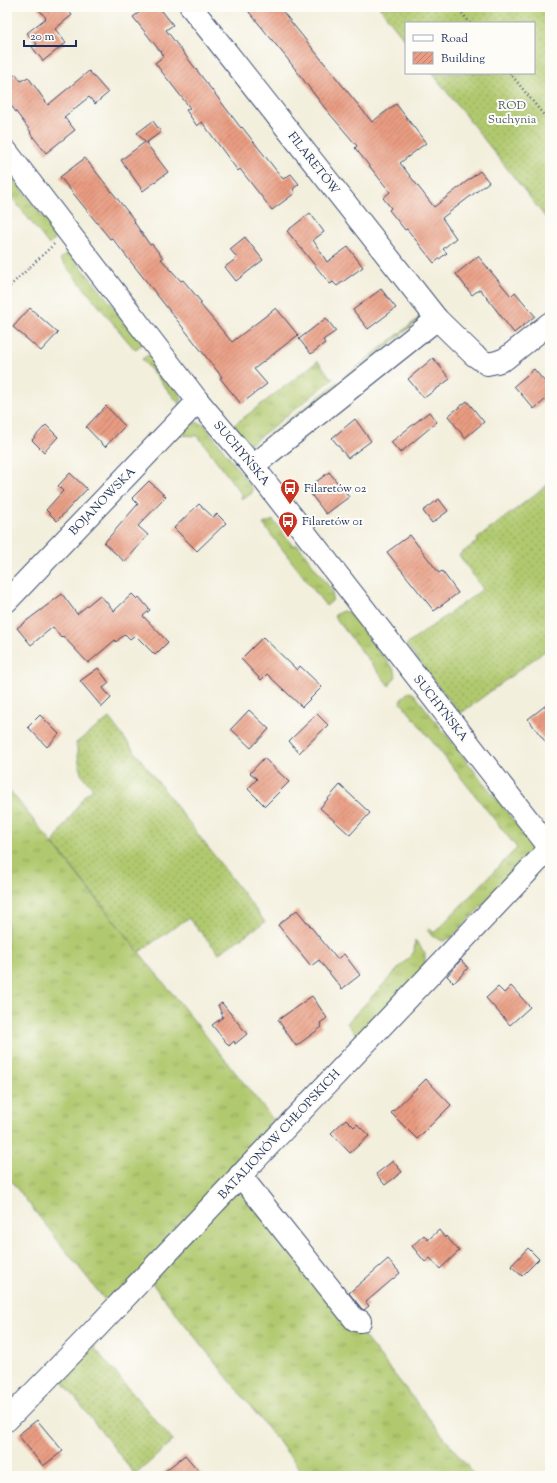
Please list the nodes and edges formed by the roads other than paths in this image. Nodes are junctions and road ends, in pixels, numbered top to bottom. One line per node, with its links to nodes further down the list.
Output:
1 (191, 7): 3 (street, FILARETÓW)
2 (7, 152): 5 (street, SUCHYŃSKA)
3 (437, 319): 4 (street, FILARETÓW); 6 (street)
4 (550, 323)
5 (198, 400): 6 (street, SUCHYŃSKA); 7 (street, BOJANOWSKA)
6 (253, 466): 8 (street, SUCHYŃSKA)
7 (7, 601)
8 (550, 848): 9 (street, BATALIONÓW CHŁOPSKICH)
9 (240, 1175): 10 (street); 11 (street, BATALIONÓW CHŁOPSKICH)
10 (360, 1321)
11 (7, 1420)

